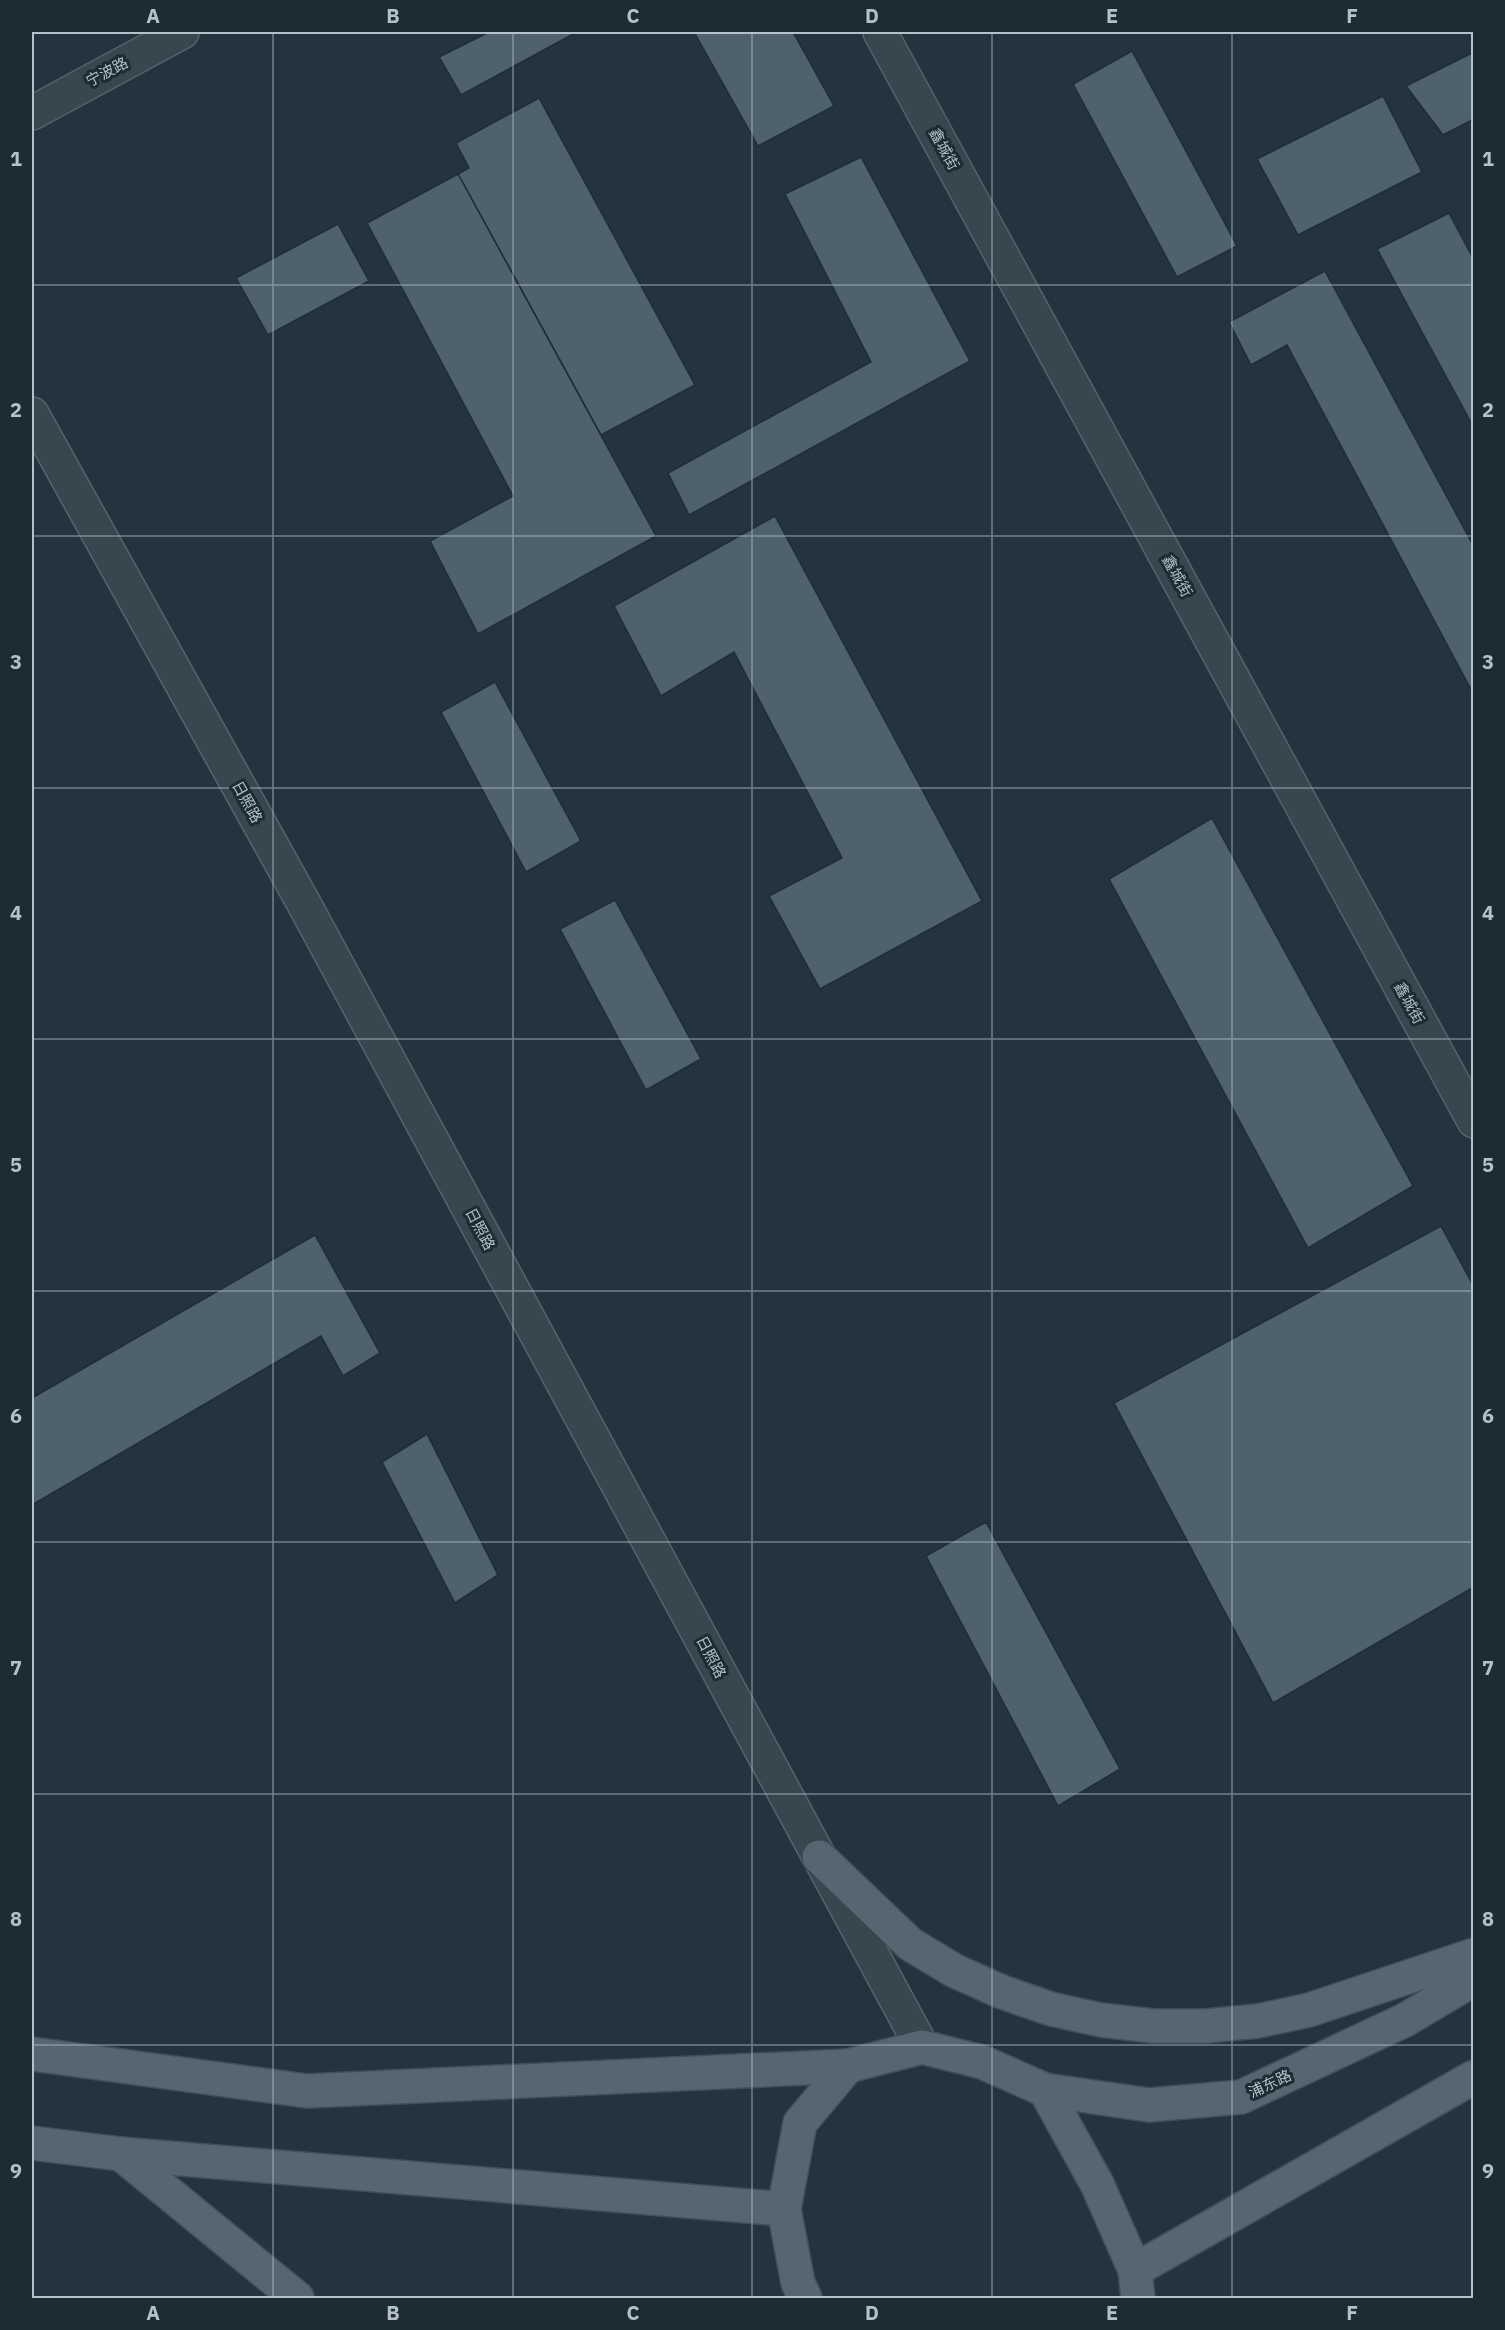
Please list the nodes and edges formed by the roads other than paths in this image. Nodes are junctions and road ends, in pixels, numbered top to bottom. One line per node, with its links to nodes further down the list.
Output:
1 (182, 32): 3 (street, 宁波路)
2 (880, 32): 5 (street, 鑫城街)
3 (32, 113)
4 (32, 414): 6 (street, 日照路)
5 (1473, 1121)
6 (819, 1857): 7 (main road); 9 (street, 日照路)
7 (1473, 1955)
8 (1473, 1979): 13 (main road, 浦东路)
9 (922, 2048): 11 (main road); 13 (main road, 浦东路)
10 (32, 2054): 11 (main road)
11 (848, 2066): 16 (main road)
12 (1473, 2078): 17 (main road)
13 (1046, 2090): 17 (main road)
14 (32, 2143): 15 (main road)
15 (122, 2154): 16 (main road); 18 (main road)
16 (784, 2209): 19 (main road)
17 (1137, 2284)
18 (297, 2298)
19 (805, 2298)

